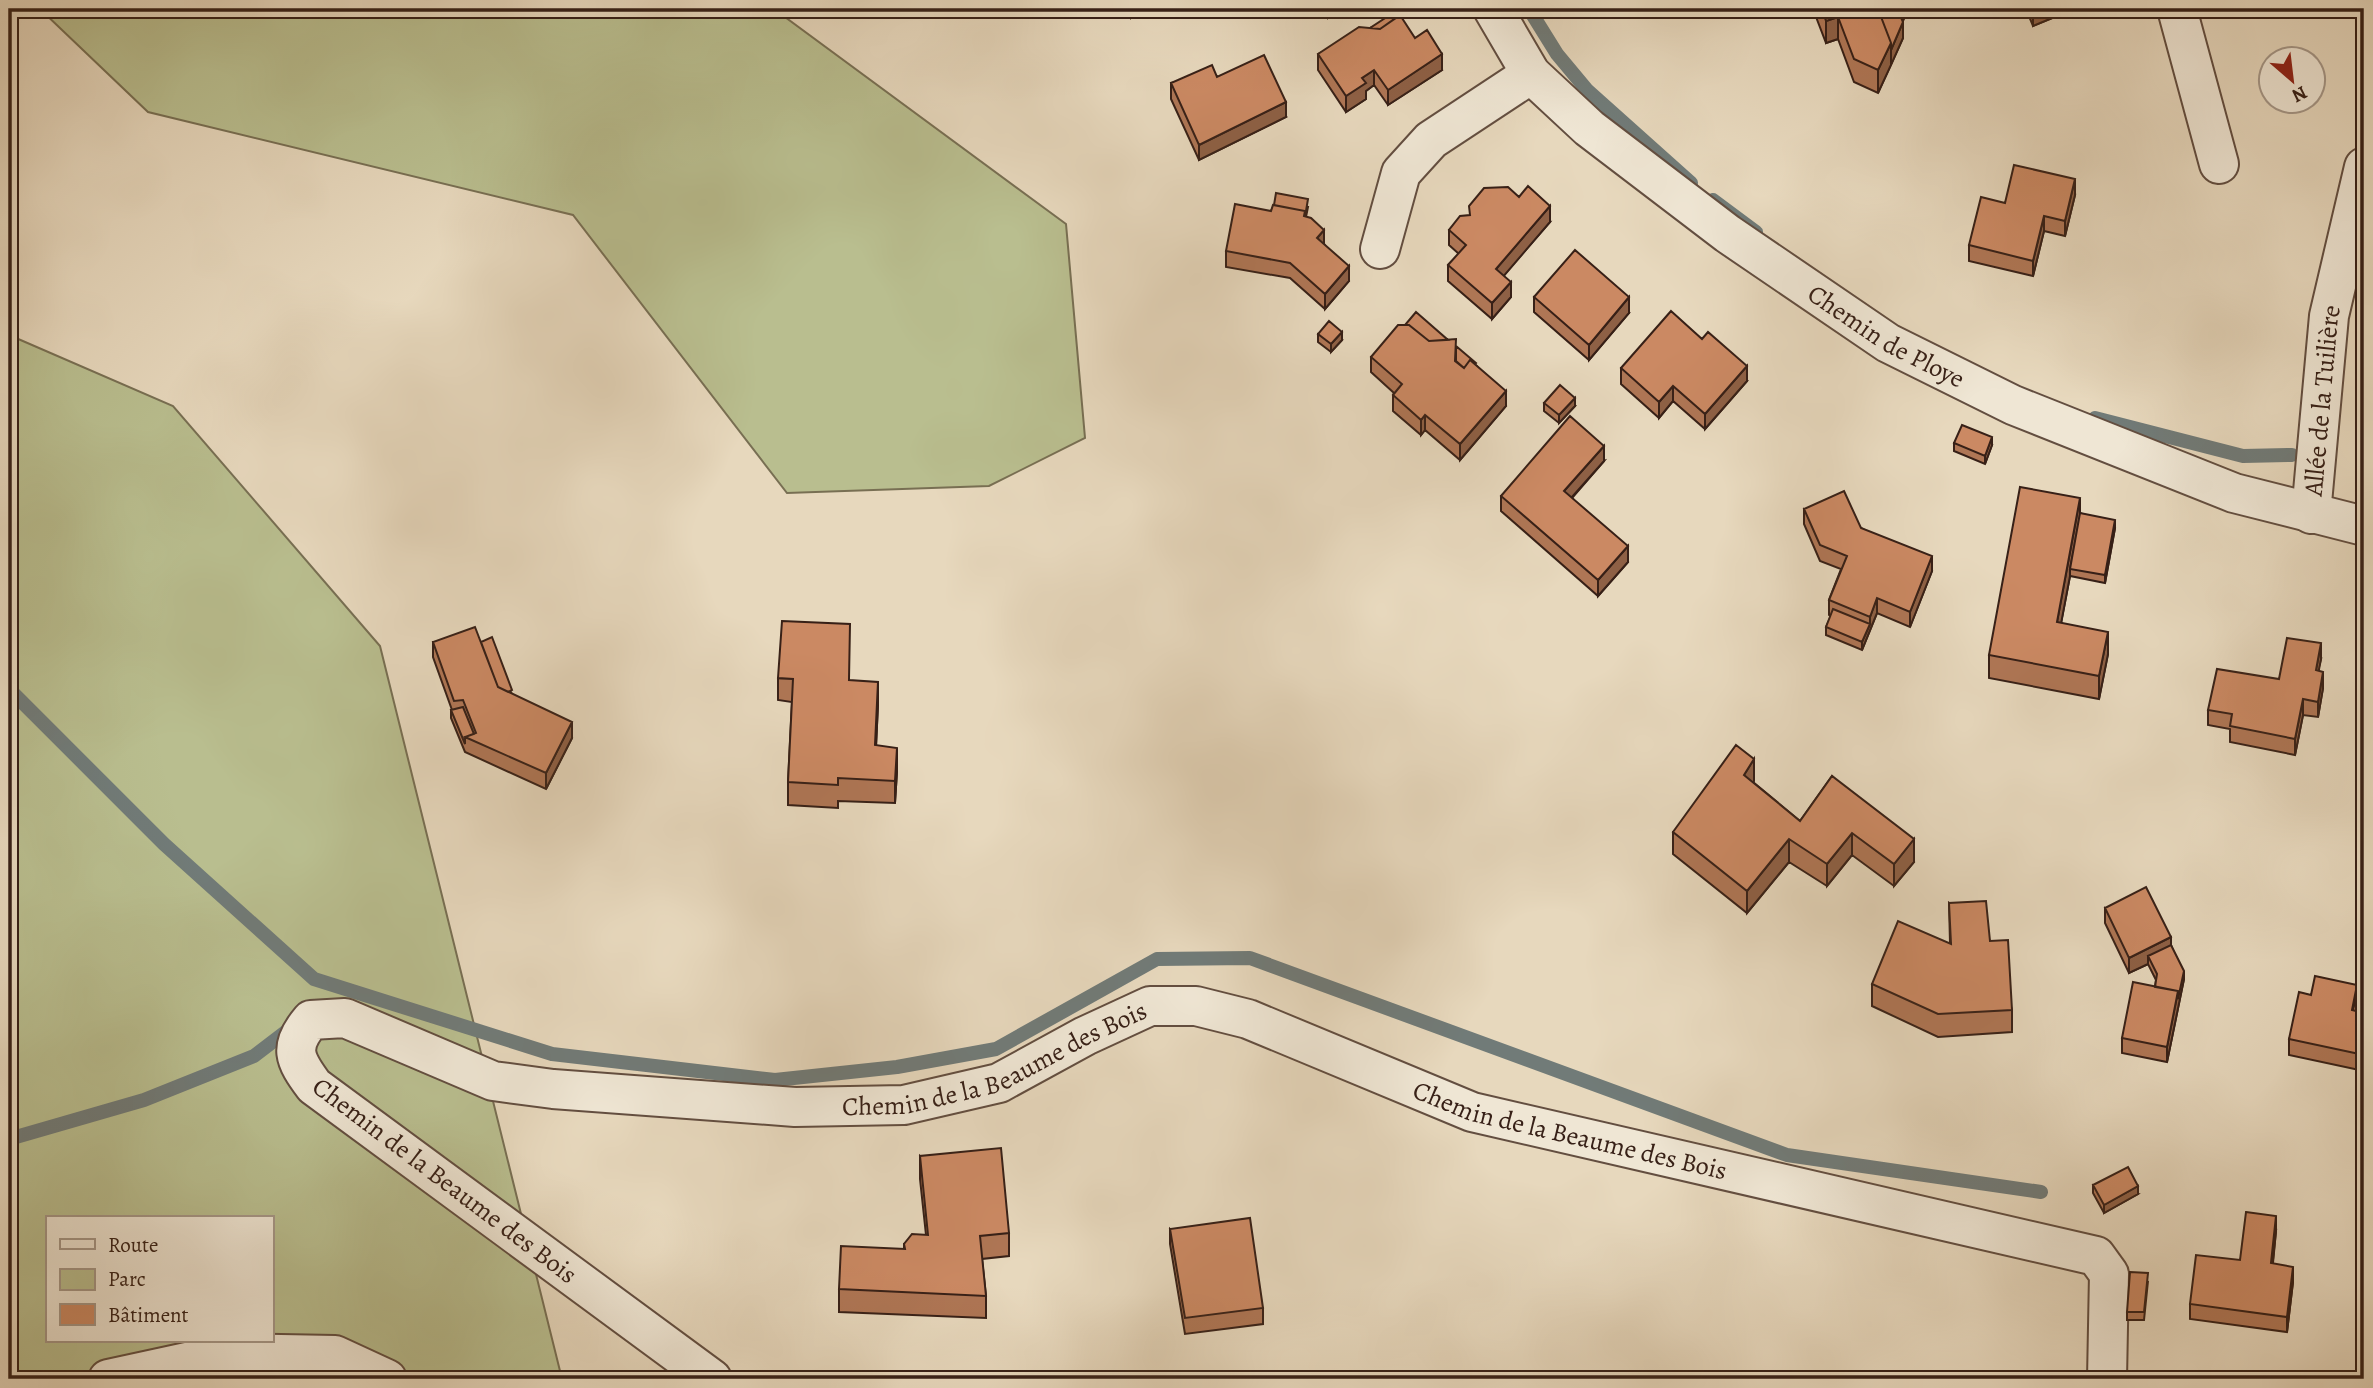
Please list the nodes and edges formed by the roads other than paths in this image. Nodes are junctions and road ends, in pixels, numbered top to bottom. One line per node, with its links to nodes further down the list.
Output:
1 (1493, 9): 3 (street, Chemin de Ploye)
2 (2177, 9): 4 (street)
3 (1531, 75): 6 (street); 7 (street, Chemin de Ploye)
4 (2219, 164)
5 (2364, 167): 7 (street, Allée de la Tuilière)
6 (1380, 249)
7 (2311, 514): 8 (street, Chemin de Ploye)
8 (2364, 526)
9 (108, 1379): 10 (street)
10 (387, 1379)
11 (712, 1379): 12 (street, Chemin de la Beaume des Bois)
12 (2107, 1379)

